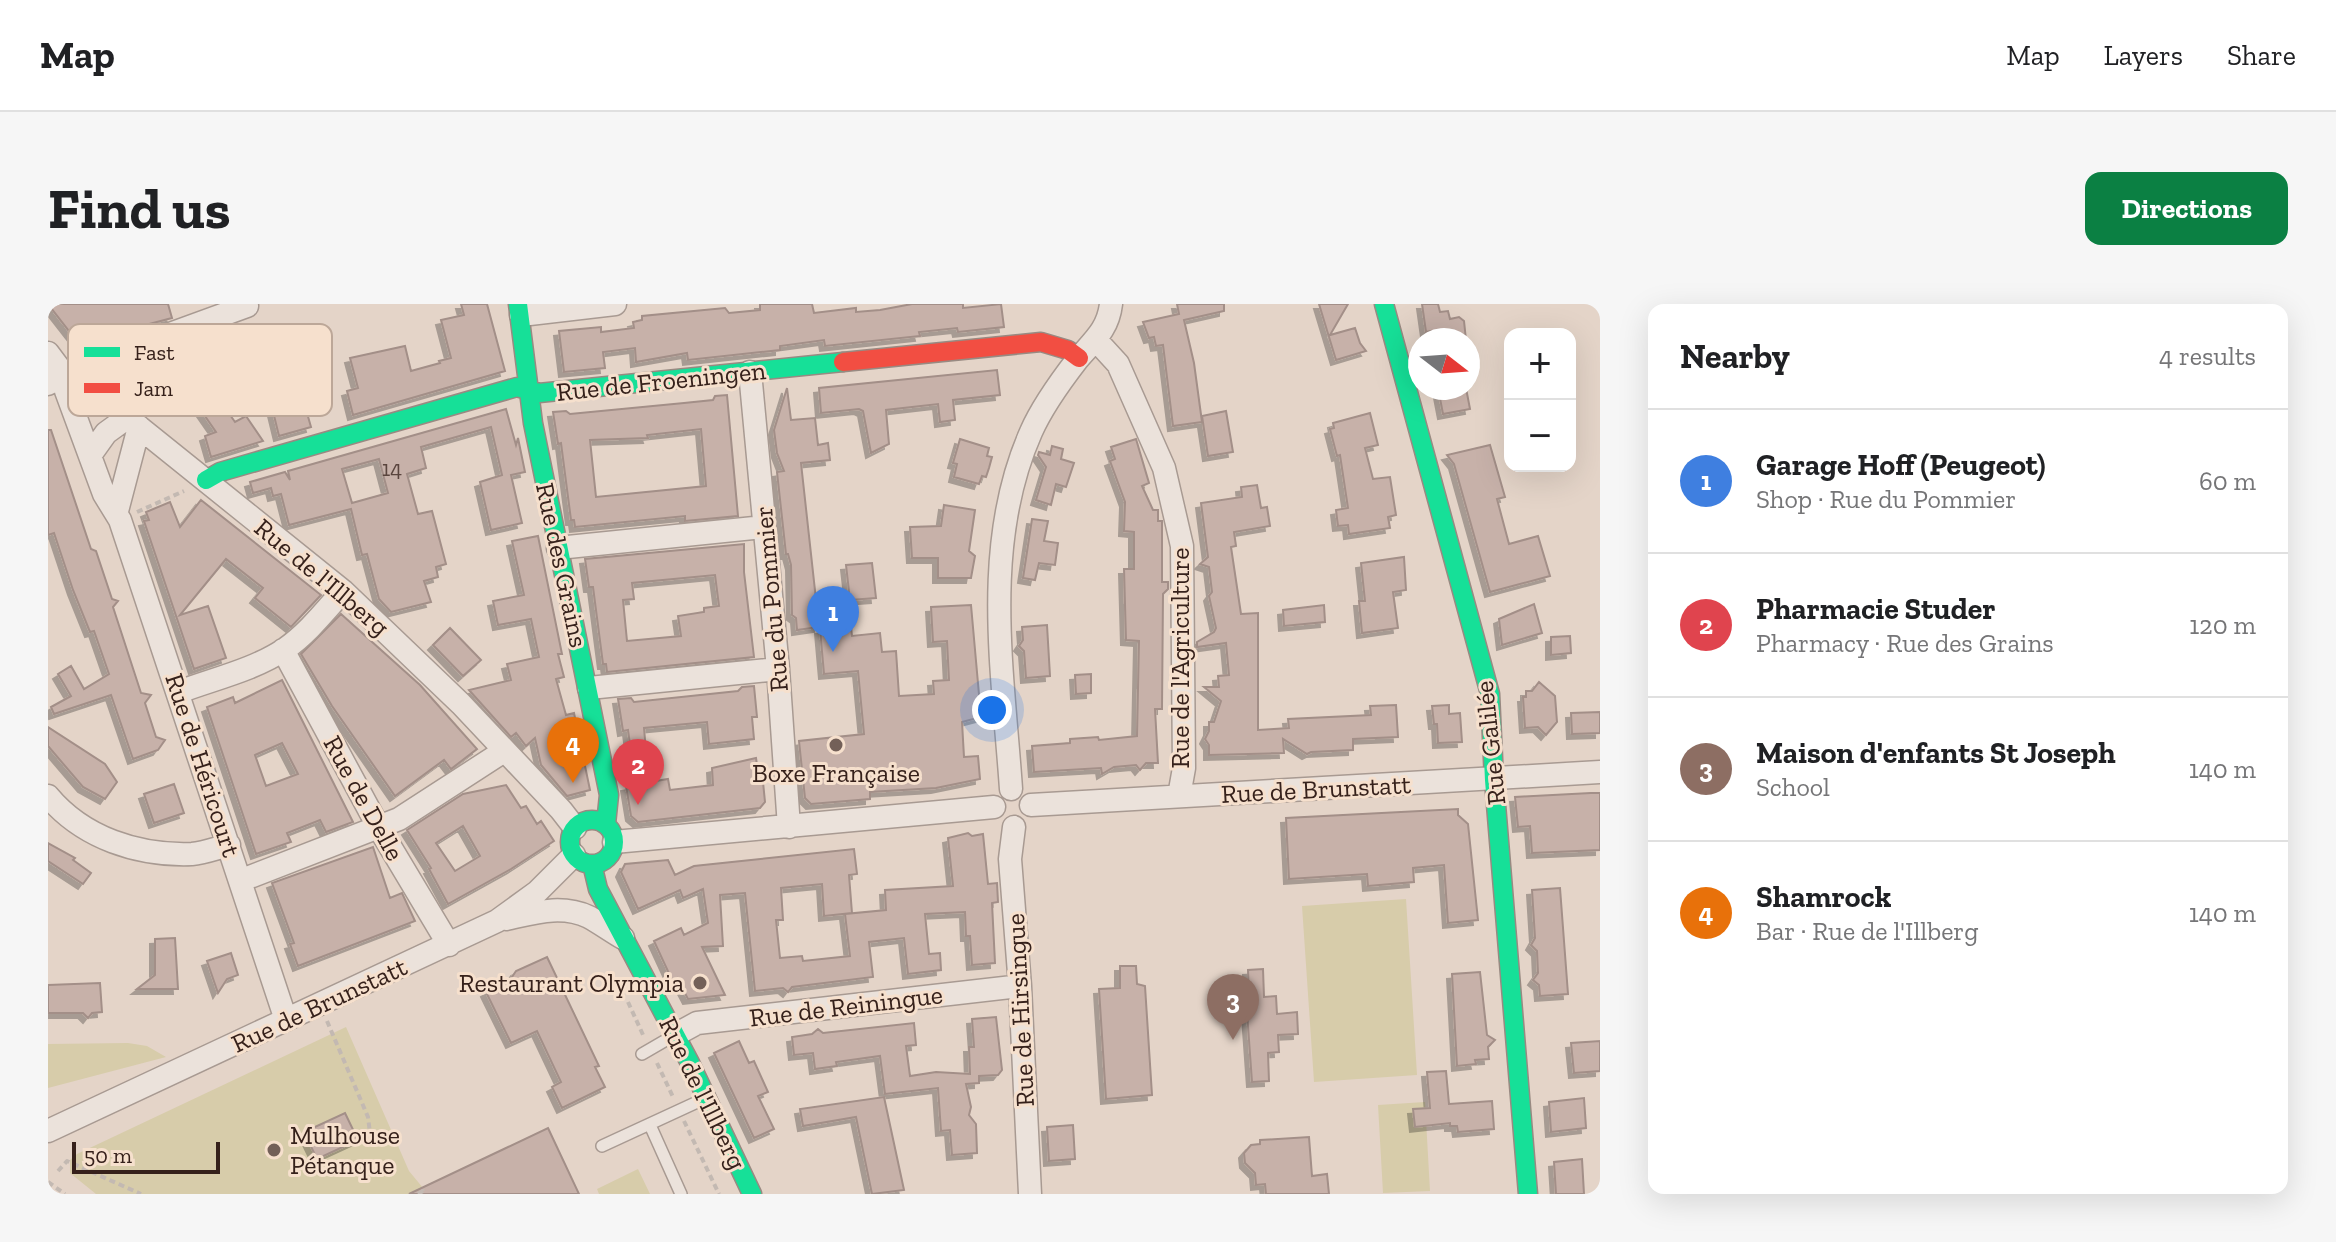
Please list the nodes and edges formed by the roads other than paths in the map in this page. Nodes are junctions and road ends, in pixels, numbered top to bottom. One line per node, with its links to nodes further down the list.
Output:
1 (615, 304): 5 (street)
2 (1111, 304): 7 (street)
3 (1384, 304): 29 (street, Rue Galilée)
4 (247, 306): 6 (street)
5 (519, 309): 12 (street, Rue des Grains)
6 (199, 324)
7 (1096, 340): 9 (street); 32 (street, Rue de l'Agriculture)
8 (48, 353): 11 (street, Rue de l'Illberg)
9 (1079, 358): 10 (street, Rue de Froeningen); 30 (street)
10 (750, 372): 12 (street, Rue de Froeningen); 20 (street, Rue du Pommier)
11 (56, 378): 13 (street, Rue de Héricourt)
12 (528, 391): 18 (street, Rue de Froeningen); 21 (street, Rue des Grains)
13 (68, 396)
14 (76, 416): 17 (street, Rue de Héricourt)
15 (127, 416): 16 (street, Rue de l'Illberg)
16 (134, 422): 17 (street); 18 (street, Rue de l'Illberg); 19 (street)
17 (91, 454): 19 (street, Rue de Héricourt)
18 (206, 480): 22 (street, Rue de l'Illberg)
19 (119, 515): 26 (street, Rue de Héricourt)
20 (764, 527): 21 (street); 24 (street, Rue du Pommier)
21 (558, 548): 25 (street, Rue des Grains)
22 (343, 591): 23 (street); 27 (street, Rue de l'Illberg)
23 (283, 650): 26 (street); 37 (street, Rue de Delle)
24 (778, 669): 25 (street); 35 (street, Rue du Pommier)
25 (589, 688): 39 (street, Rue des Grains)
26 (179, 692): 40 (street, Rue de Héricourt)
27 (504, 751): 37 (street); 38 (street, Rue de l'Illberg)
28 (1600, 772): 29 (street, Rue de Brunstatt)
29 (1494, 780): 32 (street, Rue de Brunstatt); 57 (street, Rue Galilée)
30 (1011, 789): 33 (street); 34 (street)
31 (48, 796): 40 (street)
32 (1179, 796): 33 (street, Rue de Brunstatt)
33 (1031, 805): 36 (street)
34 (994, 807): 35 (street); 36 (street)
35 (789, 827): 39 (street)
36 (1014, 827): 46 (street, Rue de Hirsingue)
37 (379, 828): 42 (street); 45 (street, Rue de Delle)
38 (575, 828): 39 (street); 41 (street)
39 (610, 833): 41 (street)
40 (229, 845): 42 (street, Rue de Héricourt)
41 (583, 859): 43 (street, Rue de Brunstatt); 44 (street, Rue de l'Illberg)
42 (242, 880): 47 (street, Rue de Héricourt)
43 (497, 921): 44 (street); 45 (street, Rue de Brunstatt)
44 (623, 938): 48 (street, Rue de l'Illberg)
45 (449, 945): 47 (street, Rue de Brunstatt)
46 (1020, 986): 48 (street, Rue de Reiningue); 56 (street, Rue de Hirsingue)
47 (286, 1020): 52 (street, Rue de Brunstatt)
48 (675, 1035): 49 (lane); 50 (street, Rue de l'Illberg)
49 (646, 1051)
50 (706, 1098): 51 (lane); 55 (street, Rue de l'Illberg)
51 (650, 1125): 53 (lane); 54 (lane)
52 (48, 1131)
53 (602, 1146)
54 (681, 1194)
55 (752, 1194)
56 (1030, 1194)
57 (1528, 1194)

